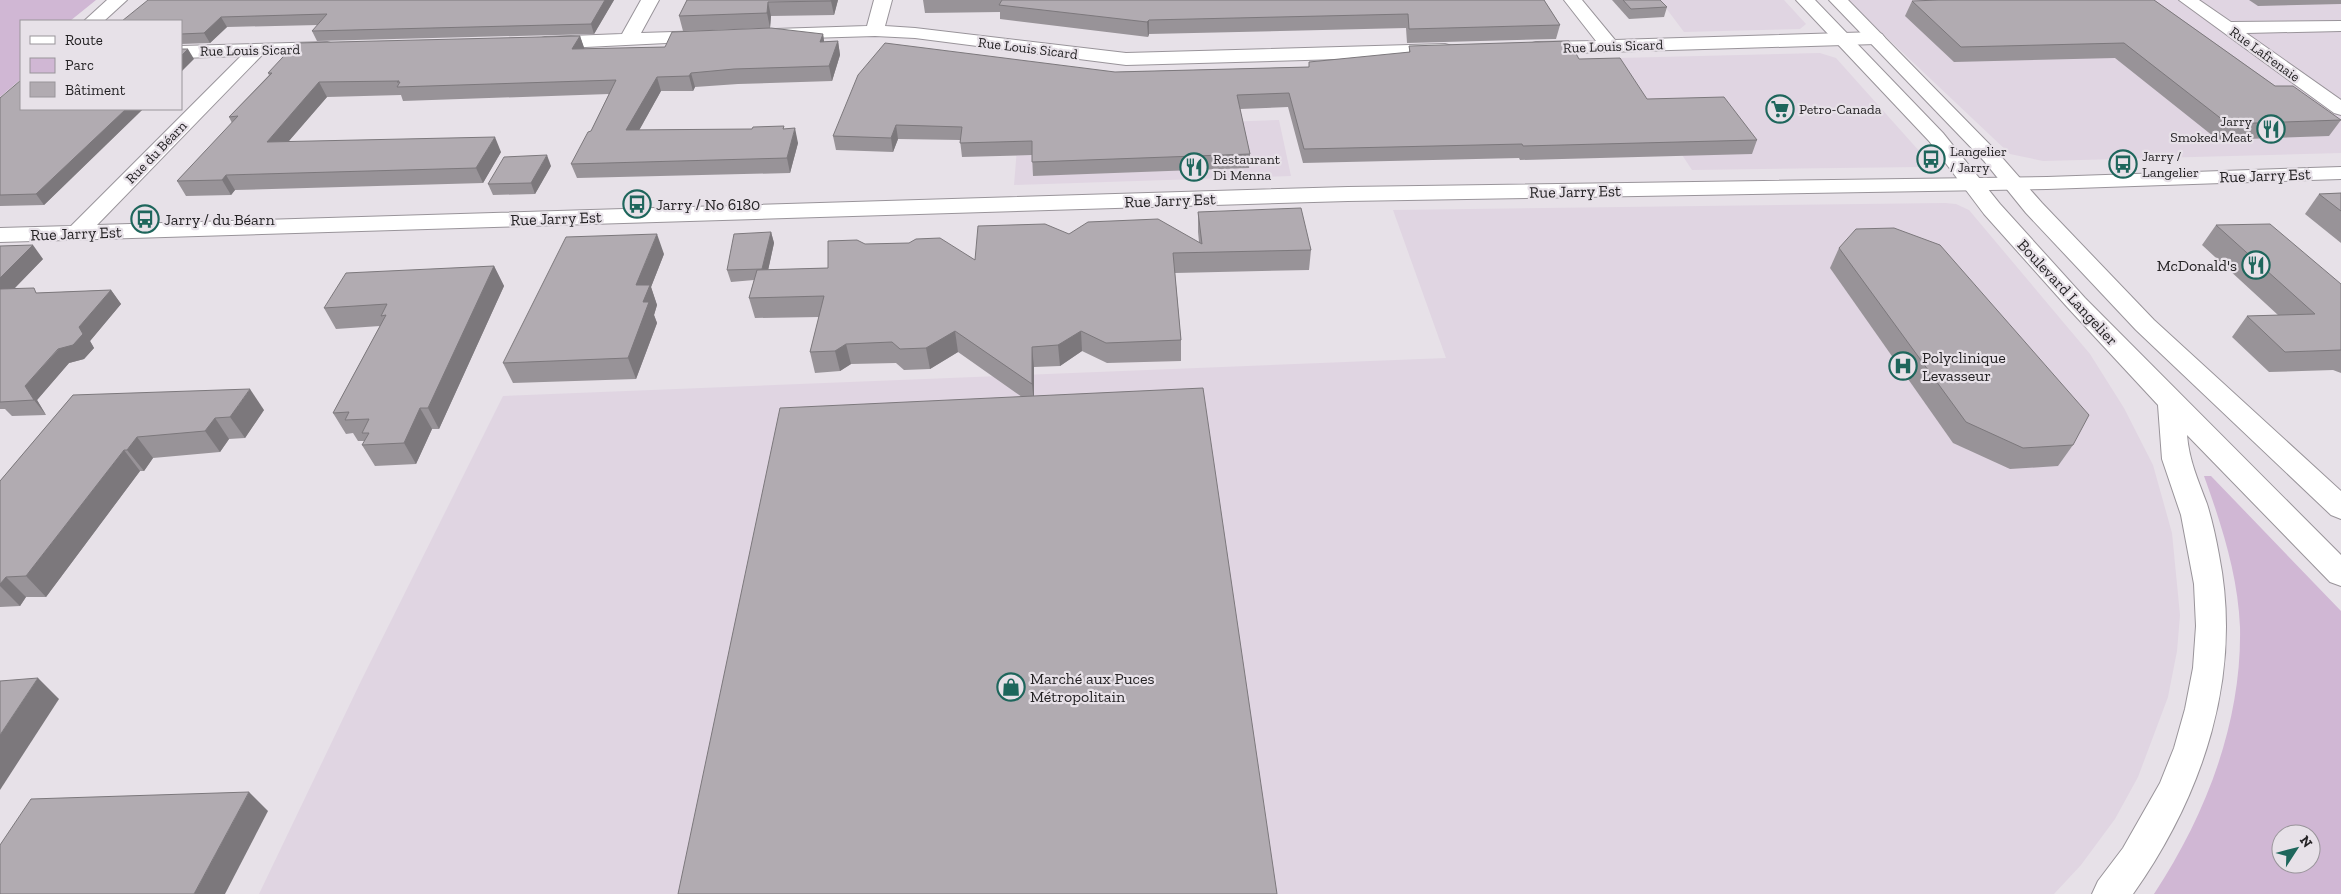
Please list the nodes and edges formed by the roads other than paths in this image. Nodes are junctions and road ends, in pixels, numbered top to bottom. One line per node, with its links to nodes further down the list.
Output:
1 (118, 0): 8 (street)
2 (650, 0): 16 (street)
3 (883, 0): 11 (street)
4 (1573, 0): 18 (street)
5 (1805, 0): 15 (street, Boulevard Langelier)
6 (1838, 0): 14 (street, Boulevard Langelier)
7 (2188, 0): 10 (street, Rue Lafrenaie)
8 (94, 20)
9 (2341, 26): 10 (street)
10 (2228, 28): 24 (street, Rue Lafrenaie)
11 (875, 31): 12 (street, Rue Louis Sicard); 22 (street, Rue Louis Sicard)
12 (754, 35)
13 (726, 36): 16 (street)
14 (1876, 38): 15 (street, Rue Louis Sicard); 27 (street, Boulevard Langelier)
15 (1839, 39): 18 (street, Rue Louis Sicard); 26 (street, Boulevard Langelier)
16 (628, 40): 17 (street)
17 (528, 43)
18 (1610, 46): 20 (street, Rue Louis Sicard)
19 (344, 48): 21 (street, Rue Louis Sicard)
20 (1520, 48)
21 (256, 50): 23 (street, Rue Louis Sicard); 28 (street, Rue du Béarn)
22 (1461, 50)
23 (182, 52)
24 (2341, 109)
25 (2341, 173): 27 (street, Rue Jarry Est)
26 (1973, 184): 27 (street, Rue Jarry Est); 28 (street, Rue Jarry Est); 30 (street, Boulevard Langelier)
27 (2011, 184): 31 (street, Boulevard Langelier)
28 (77, 233): 29 (street, Rue Jarry Est)
29 (0, 235)
30 (2171, 403): 32 (street, Boulevard Langelier); 33 (street)
31 (2338, 504)
32 (2341, 574)
33 (2111, 894)

